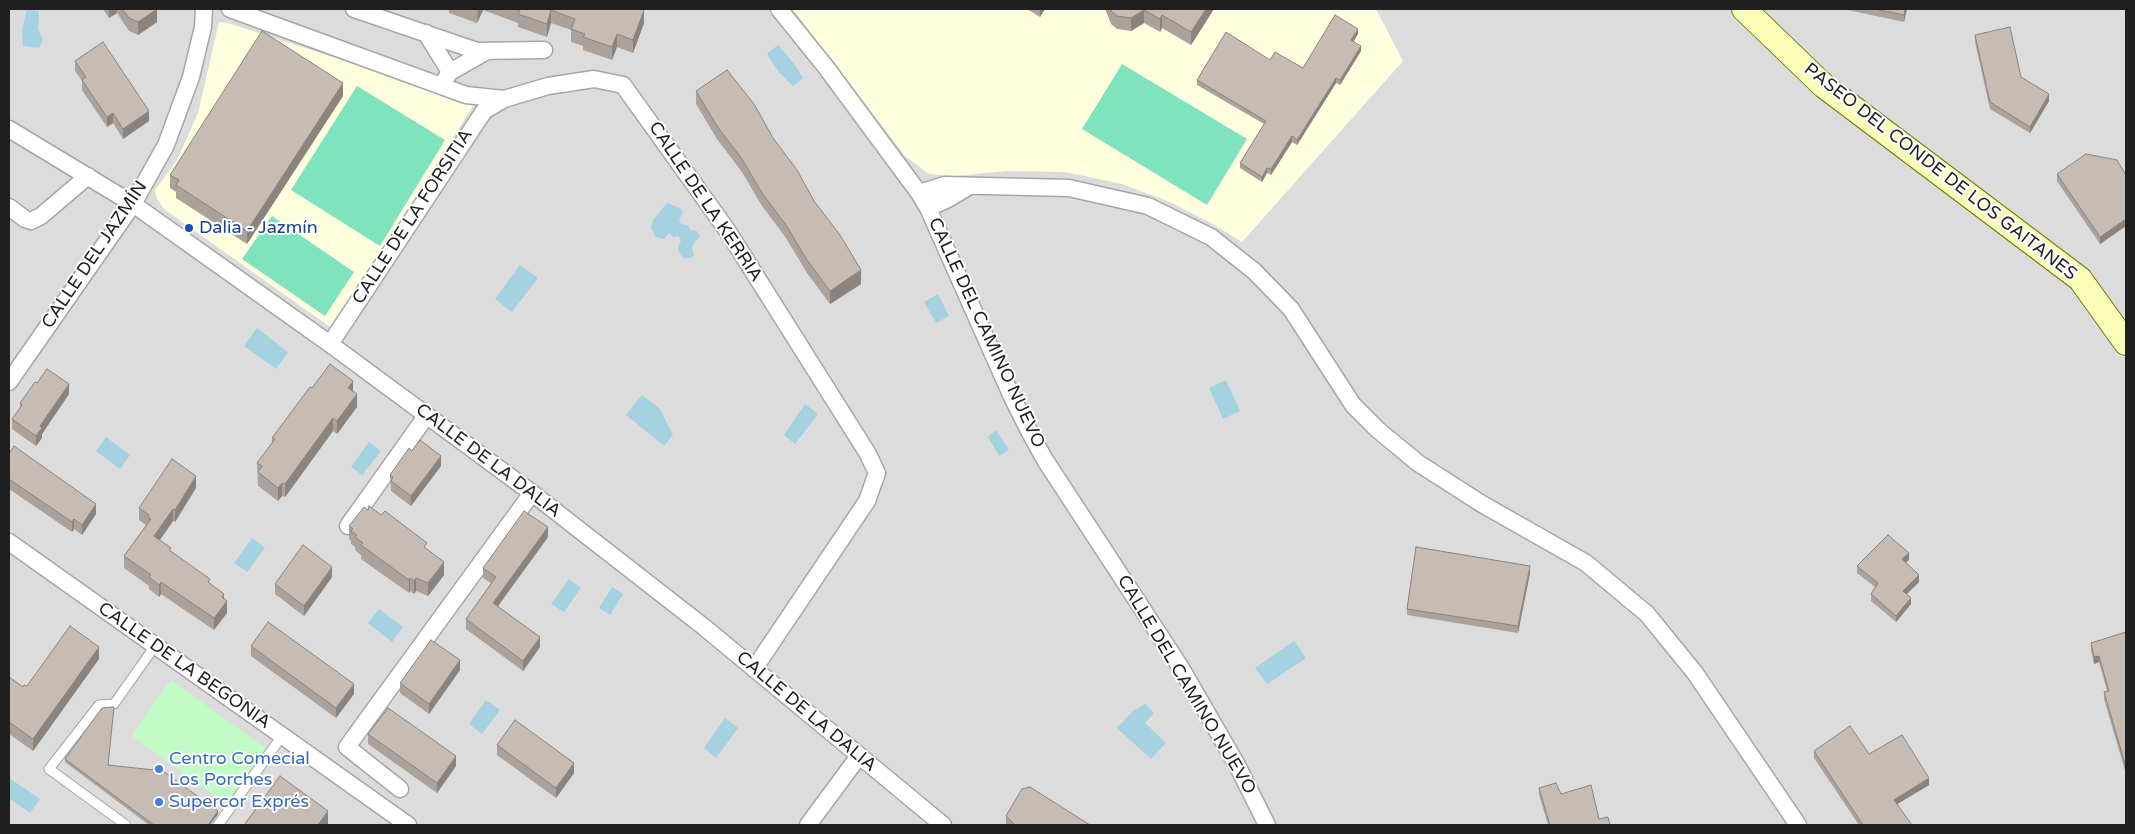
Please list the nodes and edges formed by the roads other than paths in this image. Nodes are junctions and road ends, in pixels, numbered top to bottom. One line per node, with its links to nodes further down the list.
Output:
1 (204, 9): 15 (street, CALLE DEL JAZMÍN)
2 (230, 9): 9 (street, CALLE DE LA KERRIA)
3 (354, 9): 6 (street)
4 (779, 9): 14 (street, CALLE DEL CAMINO NUEVO)
5 (1744, 9): 18 (street, PASEO DEL CONDE DE LOS GAITANES)
6 (426, 33): 8 (street); 9 (street)
7 (544, 50): 8 (street)
8 (487, 51): 9 (street)
9 (445, 79): 10 (street, CALLE DE LA KERRIA)
10 (504, 99): 19 (street, CALLE DE LA FORSITIA); 26 (street, CALLE DE LA KERRIA)
11 (9, 129): 12 (street, CALLE DE LA DALIA)
12 (88, 176): 15 (street, CALLE DE LA DALIA); 16 (street)
13 (968, 187): 14 (street); 17 (street); 36 (street)
14 (919, 193): 17 (street, CALLE DEL CAMINO NUEVO)
15 (133, 204): 19 (street, CALLE DE LA DALIA); 20 (street, CALLE DEL JAZMÍN)
16 (9, 207)
17 (928, 208): 35 (street, CALLE DEL CAMINO NUEVO)
18 (2126, 343)
19 (330, 344): 21 (street, CALLE DE LA DALIA)
20 (9, 382)
21 (427, 415): 22 (street, CALLE DE LA DALIA); 23 (street)
22 (532, 493): 26 (street, CALLE DE LA DALIA); 29 (street)
23 (348, 526)
24 (9, 542): 25 (street, CALLE DE LA BEGONIA)
25 (155, 646): 27 (street, CALLE DE LA BEGONIA); 30 (lane)
26 (754, 669): 28 (street, CALLE DE LA DALIA)
27 (282, 736): 31 (lane); 32 (street, CALLE DE LA BEGONIA)
28 (859, 756): 33 (street); 34 (street, CALLE DE LA DALIA)
29 (400, 788)
30 (126, 825)
31 (218, 825)
32 (408, 825)
33 (808, 825)
34 (943, 825)
35 (1267, 825)
36 (1798, 825)

